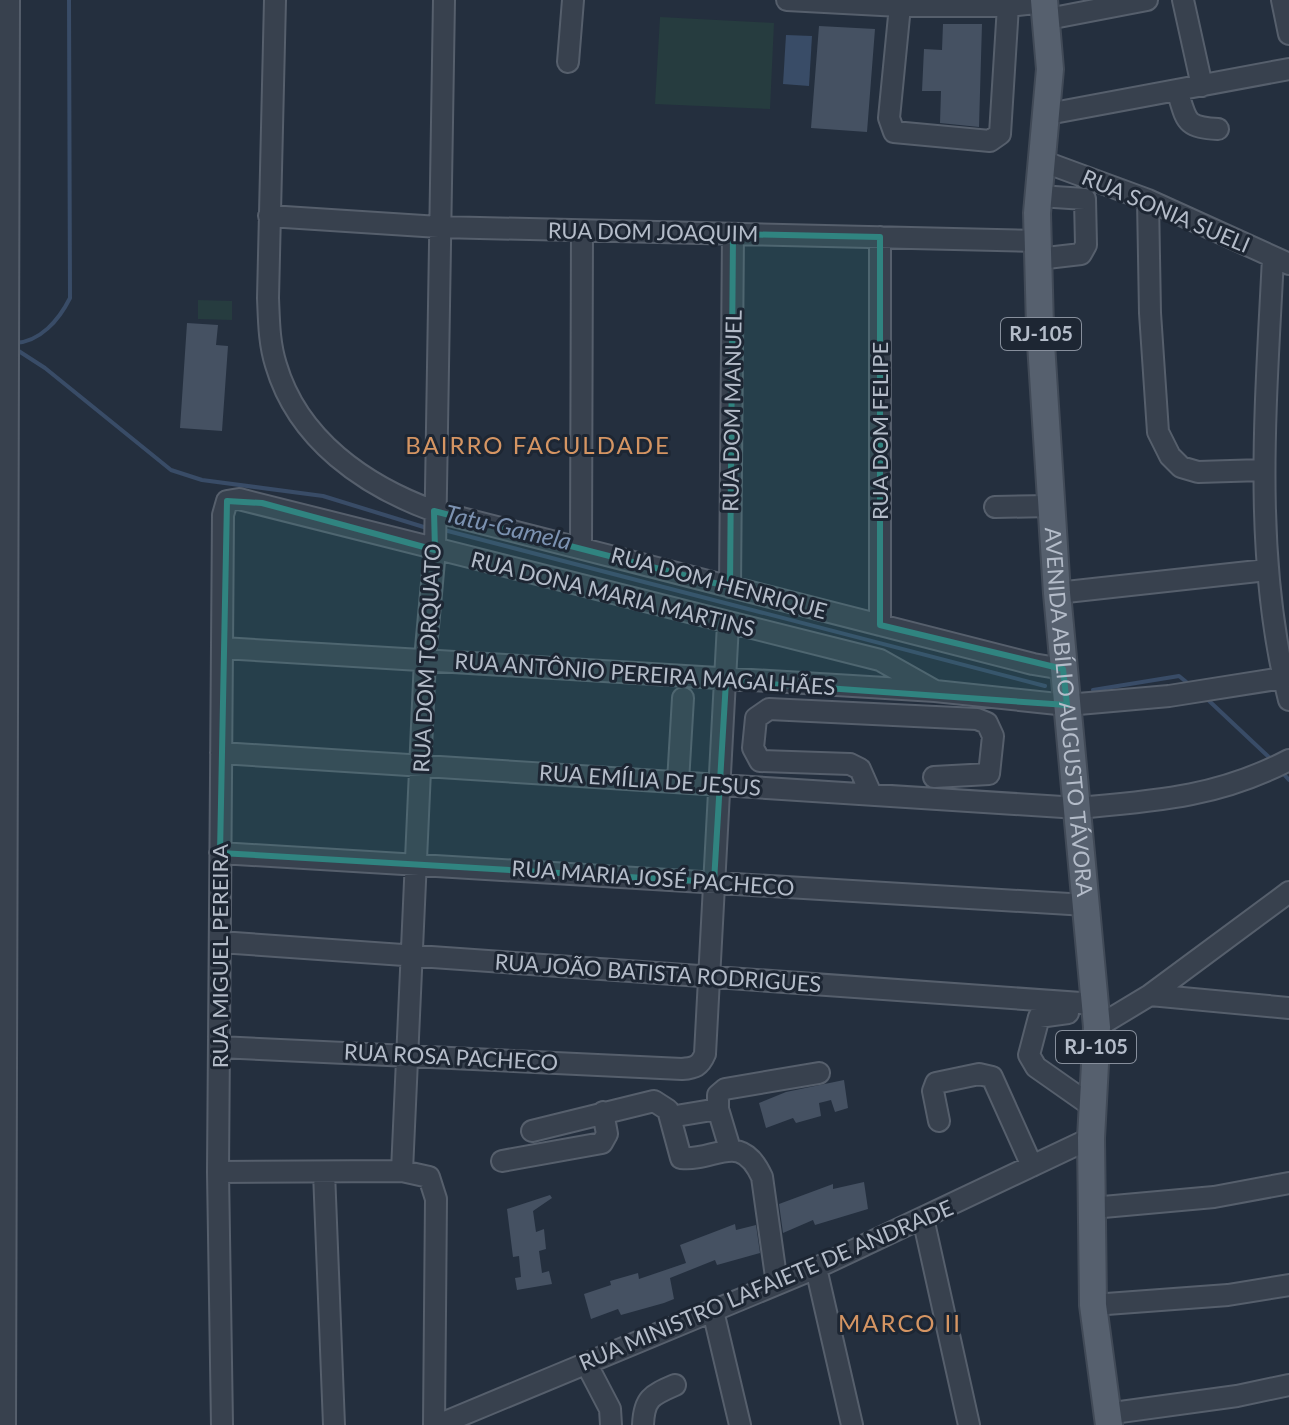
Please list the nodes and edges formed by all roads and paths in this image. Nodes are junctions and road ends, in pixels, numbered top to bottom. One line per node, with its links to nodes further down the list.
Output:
1 (9, 0): 96 (street)
2 (275, 0): 22 (street, RUA DOM HENRIQUE)
3 (444, 0): 23 (street, RUA DOM TORQUATO)
4 (573, 0): 13 (street)
5 (787, 0): 10 (street)
6 (1147, 0): 11 (street)
7 (1183, 0): 15 (street)
8 (1282, 0): 12 (street)
9 (1008, 3): 10 (street); 10 (street); 11 (street)
10 (900, 6)
11 (1046, 7): 17 (main road, AVENIDA ABÍLIO AUGUSTO TÁVORA / RJ-105)
12 (1289, 34)
13 (568, 62)
14 (1289, 69): 15 (street)
15 (1202, 86): 16 (street)
16 (1177, 90): 17 (street); 18 (street)
17 (1048, 114): 19 (main road, AVENIDA ABÍLIO AUGUSTO TÁVORA / RJ-105)
18 (1218, 129)
19 (1042, 161): 20 (main road, AVENIDA ABÍLIO AUGUSTO TÁVORA / RJ-105); 21 (street, RUA SONIA SUELI)
20 (1039, 196): 27 (main road, AVENIDA ABÍLIO AUGUSTO TÁVORA / RJ-105); 27 (street, RUA DOM JOAQUIM)
21 (1148, 200): 28 (street, RUA SONIA SUELI); 29 (street)
22 (269, 216): 23 (street, RUA DOM JOAQUIM); 33 (street, RUA DOM HENRIQUE)
23 (439, 227): 24 (street, RUA DOM JOAQUIM); 33 (street, RUA DOM TORQUATO)
24 (582, 231): 25 (street, RUA DOM JOAQUIM); 34 (street)
25 (733, 234): 26 (street, RUA DOM JOAQUIM); 36 (street, RUA DOM MANUEL)
26 (880, 237): 27 (street, RUA DOM JOAQUIM); 39 (street, RUA DOM FELIPE)
27 (1038, 250): 31 (main road, AVENIDA ABÍLIO AUGUSTO TÁVORA / RJ-105)
28 (1281, 260): 29 (street)
29 (1263, 470): 35 (street)
30 (239, 499): 33 (street, RUA DONA MARIA MARTINS); 40 (street, RUA MIGUEL PEREIRA)
31 (1051, 506): 32 (street); 37 (main road, AVENIDA ABÍLIO AUGUSTO TÁVORA / RJ-105)
32 (995, 507)
33 (434, 529): 34 (street, RUA DOM HENRIQUE); 38 (street, RUA DONA MARIA MARTINS); 41 (street, RUA DOM TORQUATO)
34 (581, 546): 36 (street, RUA DOM HENRIQUE)
35 (1267, 570): 37 (street); 43 (street)
36 (730, 587): 39 (street, RUA DOM HENRIQUE)
37 (1057, 593): 42 (main road, AVENIDA ABÍLIO AUGUSTO TÁVORA / RJ-105)
38 (728, 624): 44 (street); 45 (street, RUA DONA MARIA MARTINS)
39 (880, 625): 42 (street, RUA DOM HENRIQUE)
40 (222, 648): 41 (street, RUA ANTÔNIO PEREIRA MAGALHÃES); 49 (street, RUA MIGUEL PEREIRA)
41 (425, 659): 44 (street, RUA ANTÔNIO PEREIRA MAGALHÃES); 51 (street, RUA DOM TORQUATO)
42 (1063, 669): 48 (main road, AVENIDA ABÍLIO AUGUSTO TÁVORA / RJ-105)
43 (1283, 678): 47 (street); 48 (street, RUA ANTÔNIO PEREIRA MAGALHÃES)
44 (726, 681): 45 (street, RUA ANTÔNIO PEREIRA MAGALHÃES); 54 (street)
45 (935, 691): 48 (street, RUA ANTÔNIO PEREIRA MAGALHÃES)
46 (683, 698): 53 (street)
47 (1289, 700)
48 (1067, 705): 56 (main road, AVENIDA ABÍLIO AUGUSTO TÁVORA / RJ-105)
49 (221, 753): 51 (street, RUA EMÍLIA DE JESUS); 57 (street, RUA MIGUEL PEREIRA)
50 (1288, 760): 56 (street, RUA EMÍLIA DE JESUS)
51 (420, 765): 53 (street, RUA EMÍLIA DE JESUS); 58 (street, RUA DOM TORQUATO)
52 (934, 777): 55 (street)
53 (678, 782): 54 (street, RUA EMÍLIA DE JESUS)
54 (719, 784): 55 (street, RUA EMÍLIA DE JESUS); 59 (street)
55 (871, 794): 56 (street, RUA EMÍLIA DE JESUS)
56 (1078, 808): 61 (main road, AVENIDA ABÍLIO AUGUSTO TÁVORA / RJ-105)
57 (220, 853): 58 (street, RUA MARIA JOSÉ PACHECO); 62 (street, RUA MIGUEL PEREIRA)
58 (415, 863): 59 (street, RUA MARIA JOSÉ PACHECO); 63 (street, RUA DOM TORQUATO)
59 (714, 882): 61 (street, RUA MARIA JOSÉ PACHECO); 64 (street)
60 (1289, 892): 65 (street)
61 (1086, 905): 67 (main road, AVENIDA ABÍLIO AUGUSTO TÁVORA / RJ-105)
62 (220, 942): 63 (street, RUA JOÃO BATISTA RODRIGUES); 68 (street, RUA MIGUEL PEREIRA)
63 (410, 956): 64 (street, RUA JOÃO BATISTA RODRIGUES); 69 (street, RUA DOM TORQUATO)
64 (707, 977): 67 (street, RUA JOÃO BATISTA RODRIGUES); 69 (street, RUA ROSA PACHECO)
65 (1150, 995): 66 (street); 67 (street)
66 (1289, 1008)
67 (1096, 1014): 71 (main road, AVENIDA ABÍLIO AUGUSTO TÁVORA / RJ-105); 71 (street)
68 (219, 1047): 69 (street, RUA ROSA PACHECO); 82 (street, RUA MIGUEL PEREIRA)
69 (405, 1053): 81 (street, RUA DOM TORQUATO)
70 (819, 1073): 72 (street)
71 (1093, 1107): 77 (main road, AVENIDA ABÍLIO AUGUSTO TÁVORA / RJ-105)
72 (718, 1109): 74 (street); 78 (street)
73 (603, 1112): 74 (street); 76 (street); 79 (street)
74 (670, 1117): 78 (street)
75 (939, 1121): 80 (street)
76 (532, 1131)
77 (1091, 1138): 80 (street, RUA MINISTRO LAFAIETE DE ANDRADE); 85 (main road, AVENIDA ABÍLIO AUGUSTO TÁVORA / RJ-105)
78 (730, 1149): 88 (street)
79 (502, 1161)
80 (1032, 1166): 86 (street, RUA MINISTRO LAFAIETE DE ANDRADE)
81 (402, 1171): 83 (street); 99 (street)
82 (218, 1172): 83 (street); 97 (street, RUA MIGUEL PEREIRA)
83 (324, 1172): 98 (street)
84 (1289, 1183): 85 (street)
85 (1092, 1208): 90 (main road, AVENIDA ABÍLIO AUGUSTO TÁVORA / RJ-105)
86 (923, 1218): 87 (street, RUA MINISTRO LAFAIETE DE ANDRADE); 104 (street)
87 (816, 1268): 88 (street, RUA MINISTRO LAFAIETE DE ANDRADE); 103 (street)
88 (777, 1284): 91 (street, RUA MINISTRO LAFAIETE DE ANDRADE)
89 (1289, 1285): 90 (street)
90 (1093, 1305): 95 (main road, AVENIDA ABÍLIO AUGUSTO TÁVORA / RJ-105)
91 (713, 1311): 92 (street, RUA MINISTRO LAFAIETE DE ANDRADE); 102 (street)
92 (586, 1363): 99 (street, RUA MINISTRO LAFAIETE DE ANDRADE); 100 (street)
93 (675, 1385): 101 (street)
94 (1289, 1385): 95 (street)
95 (1108, 1420)
96 (5, 1425)
97 (222, 1425)
98 (334, 1425)
99 (436, 1425)
100 (611, 1425)
101 (643, 1425)
102 (740, 1425)
103 (852, 1425)
104 (969, 1425)

